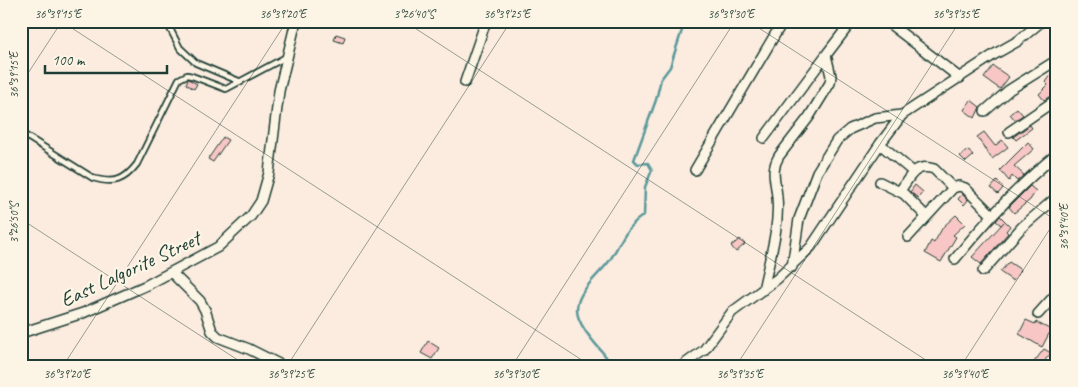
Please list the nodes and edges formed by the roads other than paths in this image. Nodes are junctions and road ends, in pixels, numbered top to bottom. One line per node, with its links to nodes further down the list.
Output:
1 (166, 21): 12 (lane)
2 (296, 21): 9 (street, East Lalgorite Street)
3 (486, 21): 13 (street)
4 (783, 21): 22 (street)
5 (852, 21): 8 (street)
6 (886, 21): 11 (street)
7 (1042, 21): 11 (street)
8 (826, 55): 19 (street); 35 (street)
9 (287, 56): 12 (lane); 34 (street, East Lalgorite Street)
10 (1057, 60): 15 (street)
11 (960, 78): 16 (street)
12 (241, 82): 18 (lane)
13 (466, 82)
14 (1057, 99): 17 (street)
15 (985, 111)
16 (902, 115): 20 (street); 32 (street)
17 (1009, 132)
18 (21, 133)
19 (764, 138)
20 (880, 144): 23 (street); 32 (street)
21 (1057, 154): 28 (street)
22 (696, 170)
23 (912, 171): 25 (street); 26 (street)
24 (880, 182): 26 (street)
25 (953, 188): 28 (street); 29 (street)
26 (900, 192): 29 (street)
27 (1057, 197): 33 (street)
28 (992, 215): 31 (street)
29 (926, 216): 30 (street)
30 (908, 237)
31 (955, 258)
32 (792, 267): 35 (street)
33 (982, 271)
34 (171, 272): 38 (street, East Lalgorite Street); 39 (street)
35 (763, 290): 40 (street)
36 (1057, 294): 37 (street)
37 (1038, 314)
38 (21, 333)
39 (283, 366)
40 (682, 366)

